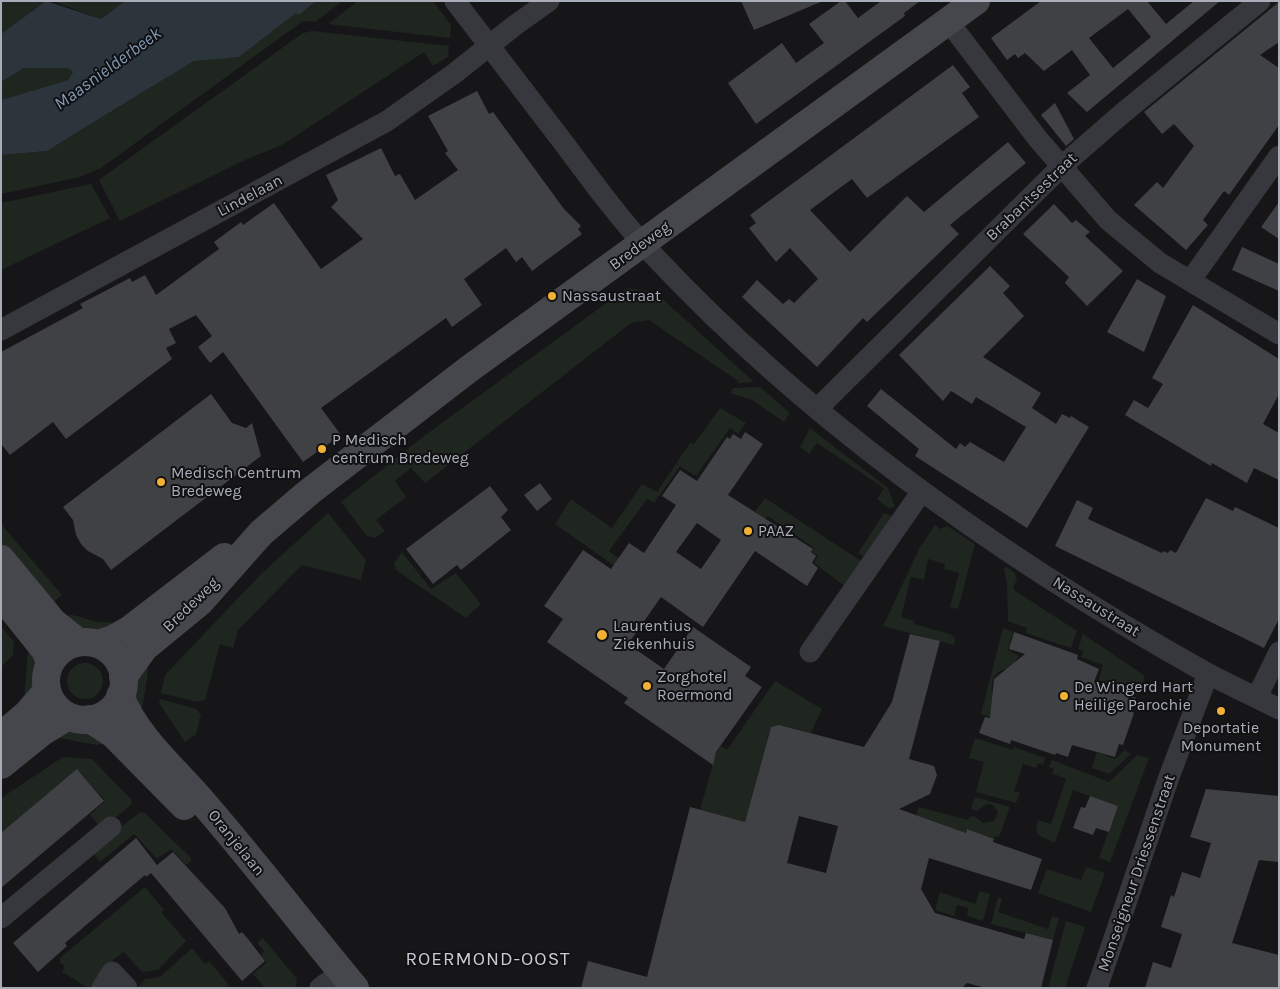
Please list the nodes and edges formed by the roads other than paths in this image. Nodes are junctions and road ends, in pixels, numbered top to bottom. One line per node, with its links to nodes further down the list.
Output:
1 (455, 1): 6 (street, Nassaustraat)
2 (549, 1): 6 (street, Lindelaan)
3 (976, 1): 5 (street, Bredeweg)
4 (1260, 1): 8 (street, Brabantsestraat)
5 (948, 21): 8 (street); 9 (street, Bredeweg)
6 (489, 45): 9 (street, Nassaustraat); 11 (street, Lindelaan)
7 (1279, 156): 10 (street)
8 (1062, 166): 10 (street); 13 (street, Brabantsestraat)
9 (643, 243): 13 (street, Nassaustraat); 15 (street, Bredeweg)
10 (1190, 281): 12 (street)
11 (1, 330)
12 (1279, 334)
13 (817, 409): 14 (street, Nassaustraat)
14 (922, 491): 19 (street); 22 (street, Nassaustraat)
15 (261, 533): 18 (street, Bredeweg); 23 (street, Bredeweg)
16 (1, 559): 18 (street)
17 (1, 595): 21 (street)
18 (88, 643): 21 (street); 23 (street)
19 (810, 652)
20 (1279, 652): 25 (street)
21 (50, 662): 24 (street)
22 (1208, 674): 25 (street, Nassaustraat); 36 (street, Monseigneur Driessenstraat)
23 (122, 687): 27 (street); 35 (street, Oranjelaan)
24 (47, 691): 27 (street); 28 (street)
25 (1256, 697): 26 (street, Nassaustraat)
26 (1279, 709)
27 (79, 717): 29 (street); 32 (street, Oranjelaan)
28 (1, 736)
29 (1, 765)
30 (111, 826): 31 (street)
31 (1, 918)
32 (327, 986)
33 (102, 988): 34 (street)
34 (127, 988)
35 (355, 988)
36 (1097, 988)

